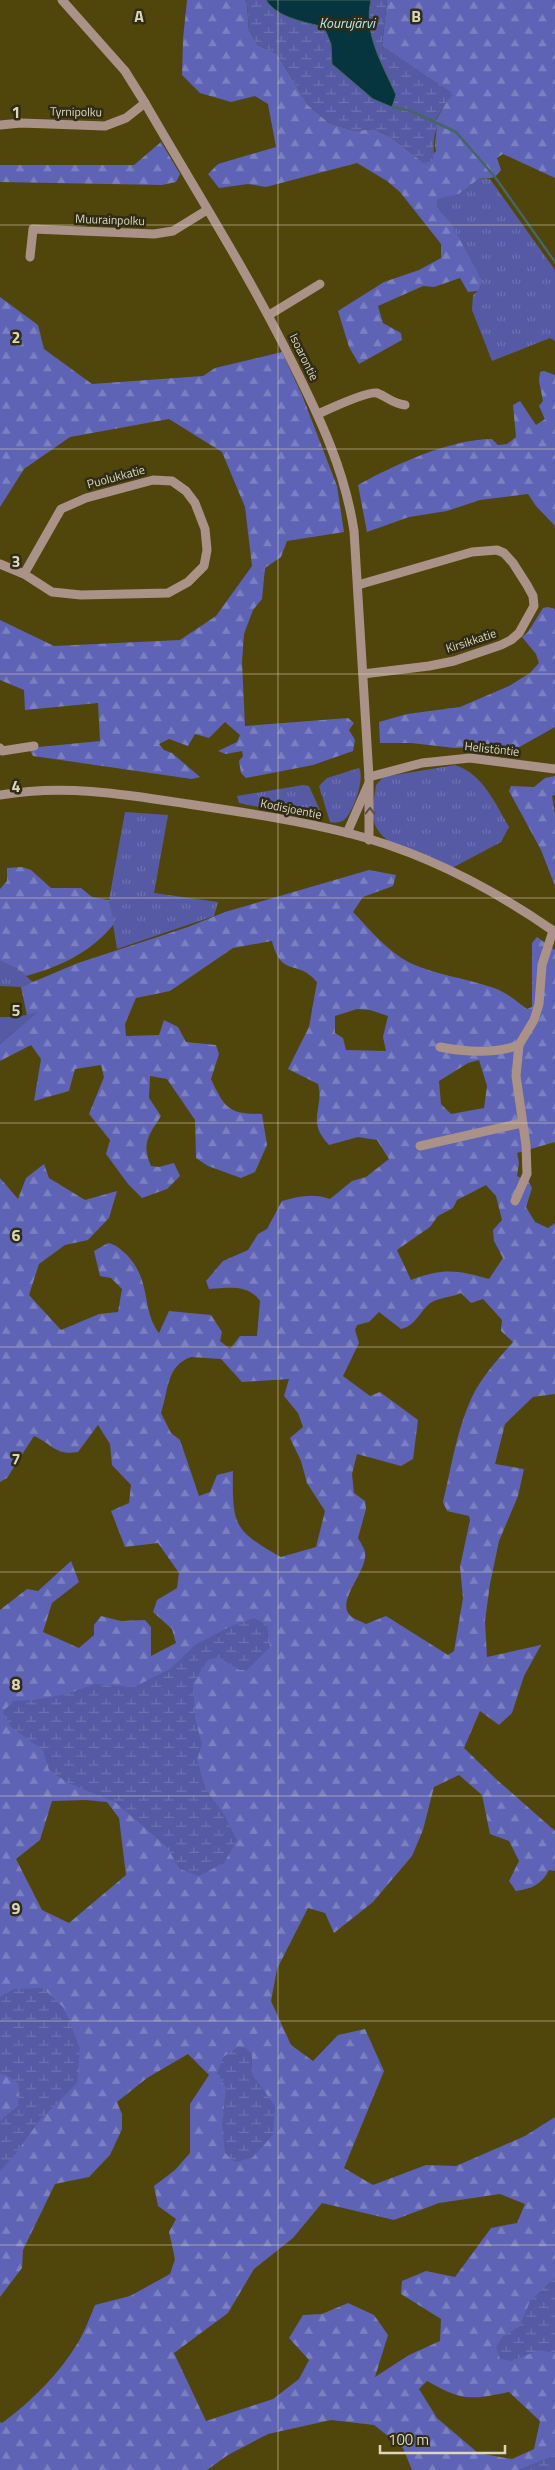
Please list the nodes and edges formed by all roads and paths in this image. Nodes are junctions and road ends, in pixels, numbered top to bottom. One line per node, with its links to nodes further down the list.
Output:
1 (62, 0): 2 (street, Isoarontie)
2 (145, 103): 3 (street, Tyrnipolku); 4 (street, Isoarontie)
3 (0, 125)
4 (207, 210): 5 (street, Muurainpolku); 7 (street, Isoarontie)
5 (30, 257)
6 (320, 284): 7 (street)
7 (269, 315): 9 (street, Isoarontie)
8 (405, 405): 9 (street)
9 (318, 414): 12 (street, Isoarontie)
10 (0, 564): 11 (street, Puolukkatie)
11 (24, 574): 11 (street, Puolukkatie)
12 (358, 585): 13 (street, Isoarontie); 13 (street, Kirsikkatie)
13 (363, 674): 17 (street, Isoarontie)
14 (34, 746): 15 (street)
15 (0, 748)
16 (555, 769): 17 (street, Helistöntie)
17 (369, 779): 19 (street, Isoarontie); 20 (street, Isoarontie, one-way to 17)
18 (0, 795): 19 (street, Kodisjoentie)
19 (347, 833): 20 (street, Kodisjoentie)
20 (369, 840): 21 (street, Kodisjoentie)
21 (554, 931): 22 (street)
22 (518, 1045): 23 (street); 24 (street)
23 (440, 1047)
24 (522, 1123): 25 (street); 26 (street)
25 (420, 1146)
26 (516, 1202)

